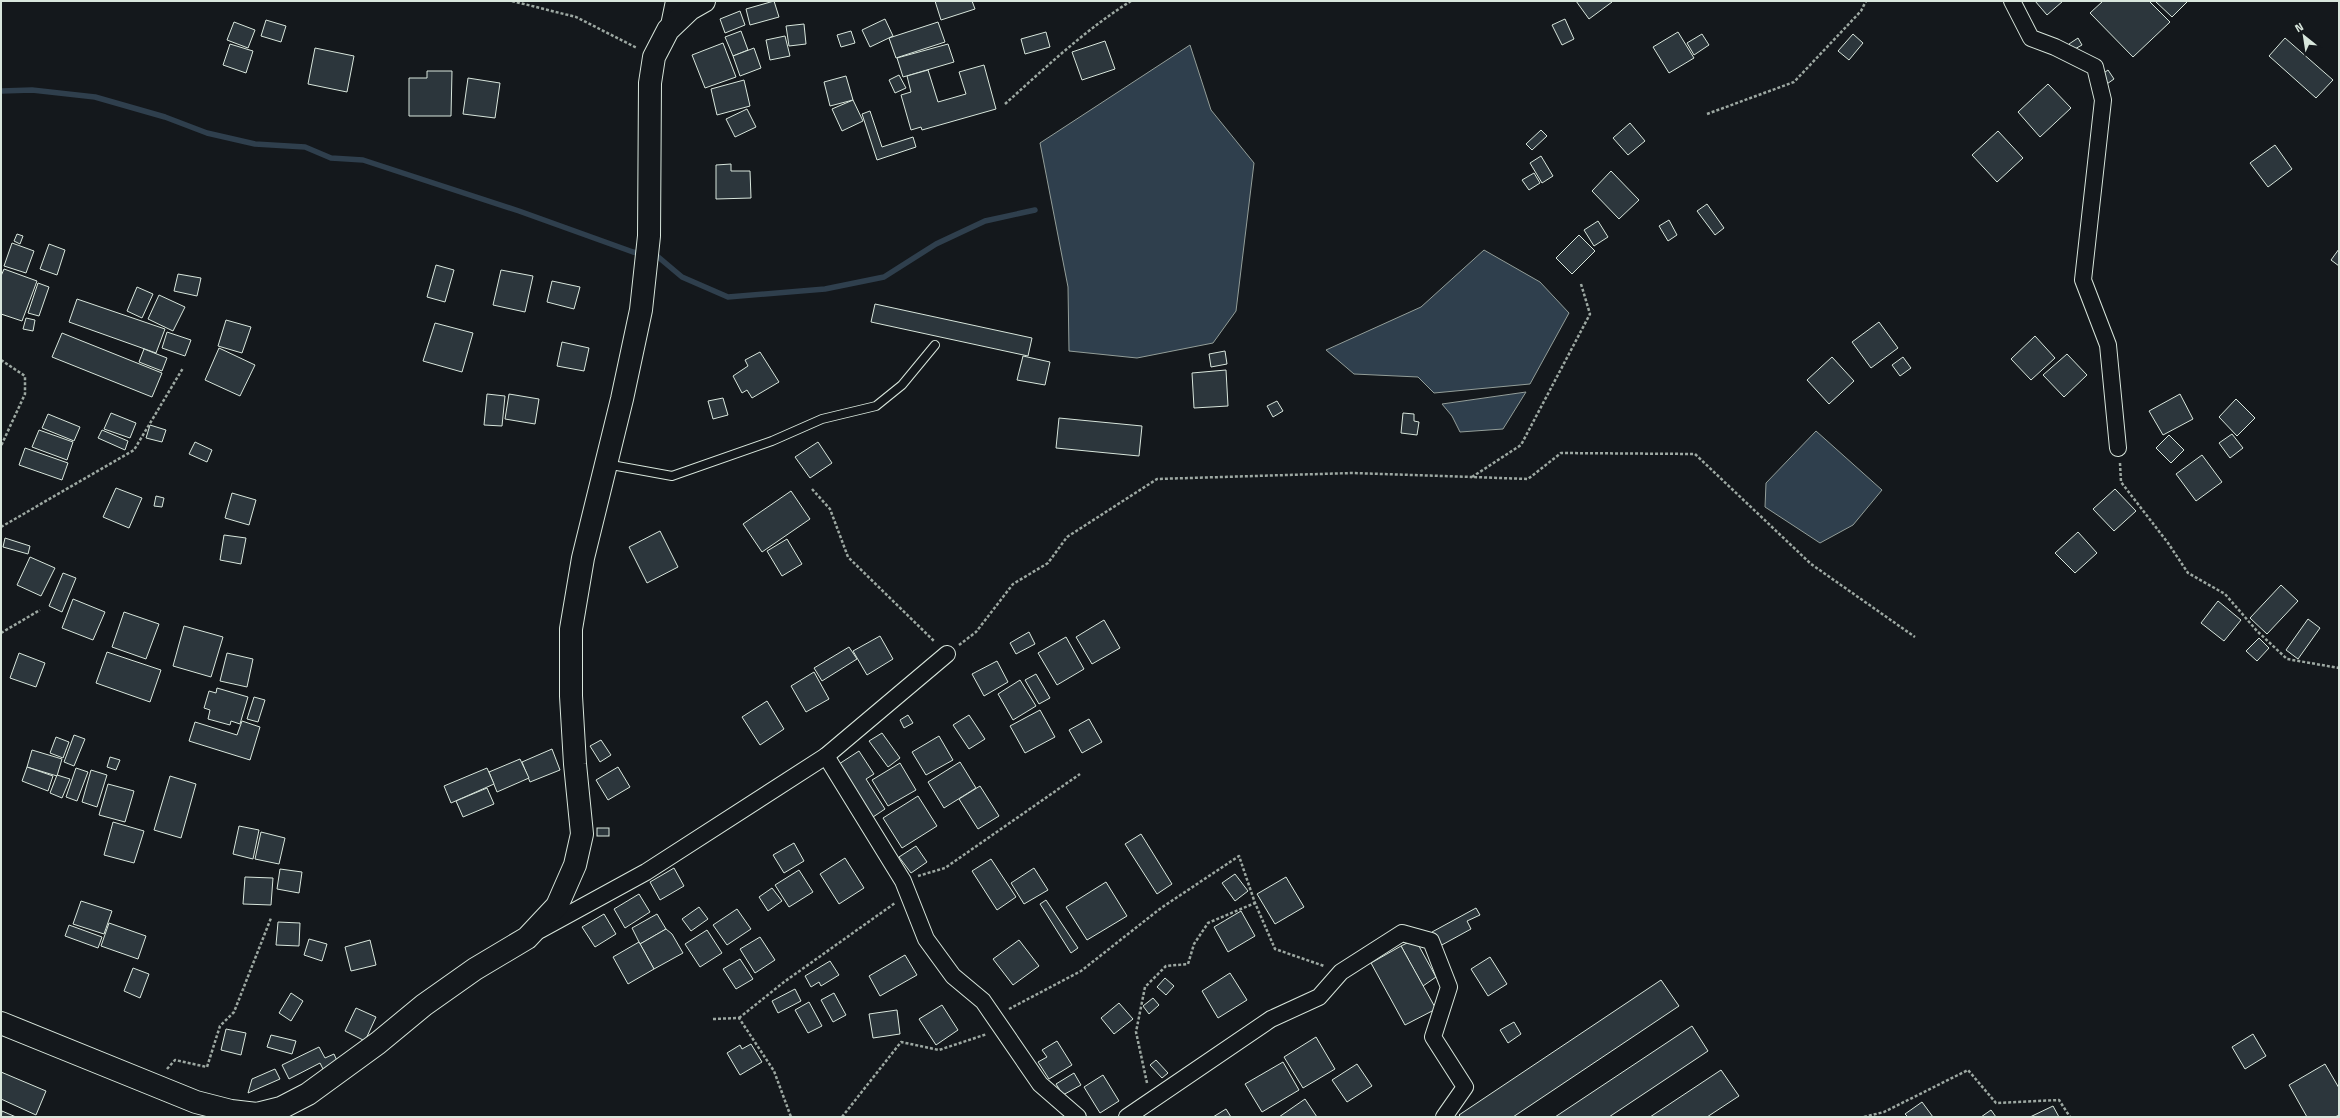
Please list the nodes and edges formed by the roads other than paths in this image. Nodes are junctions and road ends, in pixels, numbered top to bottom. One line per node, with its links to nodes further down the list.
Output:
1 (674, 1): 4 (street)
2 (704, 1): 4 (street)
3 (2012, 1): 6 (street)
4 (668, 30): 7 (street)
5 (935, 345): 7 (lane)
6 (2118, 448)
7 (605, 464): 10 (street)
8 (947, 654): 9 (street)
9 (826, 756): 10 (street); 13 (street)
10 (527, 938): 12 (street)
11 (1, 1023): 12 (street)
12 (281, 1113)
13 (1078, 1117)
14 (1128, 1117): 15 (street)
15 (1444, 1117)

